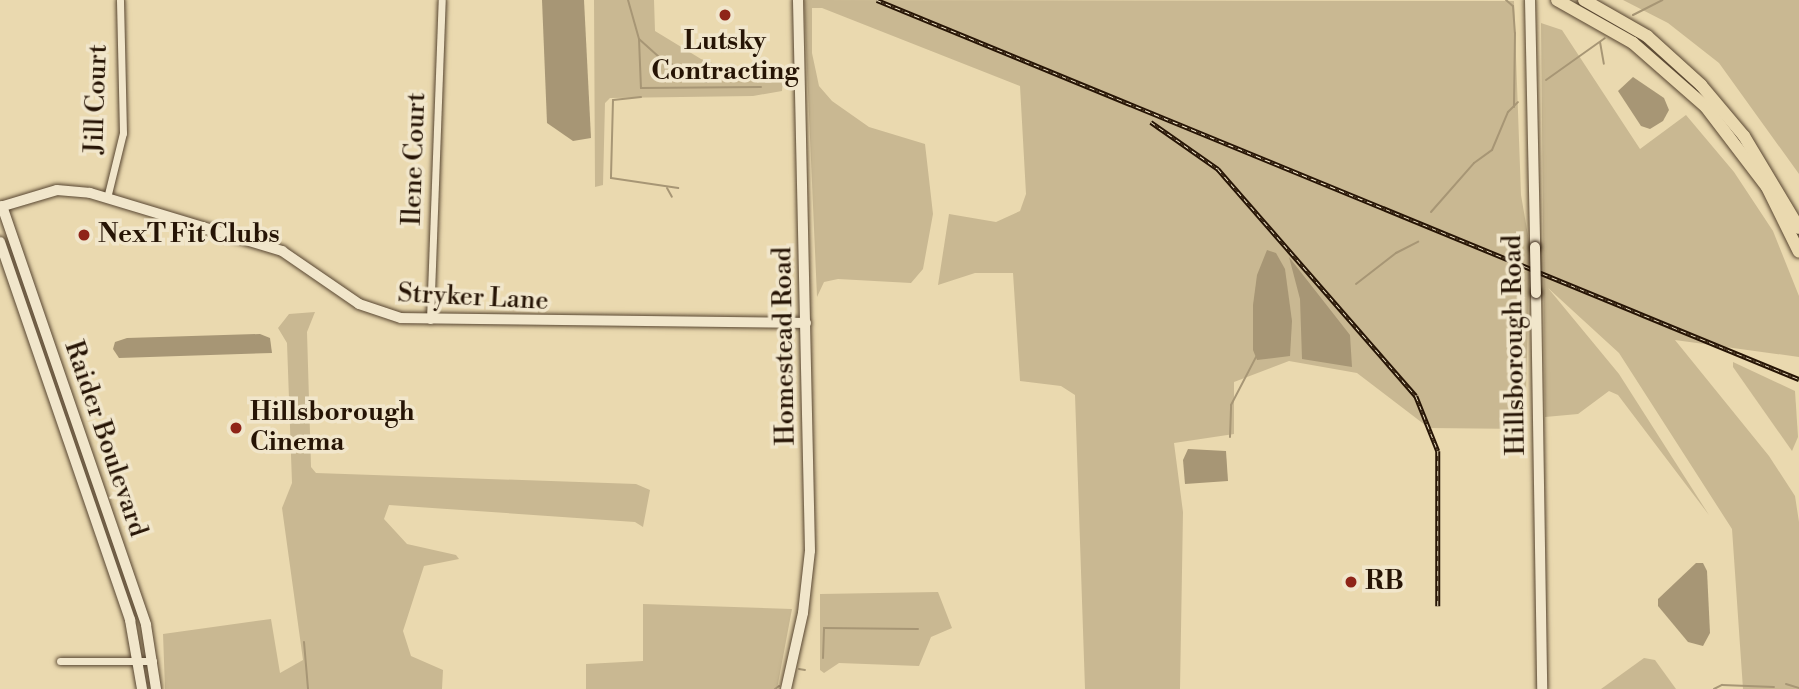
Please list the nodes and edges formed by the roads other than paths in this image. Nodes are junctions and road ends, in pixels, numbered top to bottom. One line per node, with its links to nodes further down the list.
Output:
1 (120, 0): 7 (street, Jill Court)
2 (442, 0): 12 (street, Ilene Court)
3 (798, 0): 13 (street, Homestead Road)
4 (1530, 0): 20 (street, Hillsborough Road, bridge)
5 (1557, 0): 11 (highway)
6 (1584, 0): 9 (highway)
7 (107, 198): 8 (street, Stryker Lane); 12 (street, Stryker Lane)
8 (1, 206): 15 (street, Raider Boulevard)
9 (1799, 228)
10 (0, 242): 16 (street, Raider Boulevard)
11 (1799, 252)
12 (429, 320): 13 (street, Stryker Lane)
13 (806, 323): 19 (street, Homestead Road)
14 (60, 661): 16 (street)
15 (153, 661): 16 (street); 18 (street, Raider Boulevard)
16 (139, 662): 17 (street, Raider Boulevard)
17 (142, 689)
18 (156, 689)
19 (786, 689)
20 (1542, 689)

